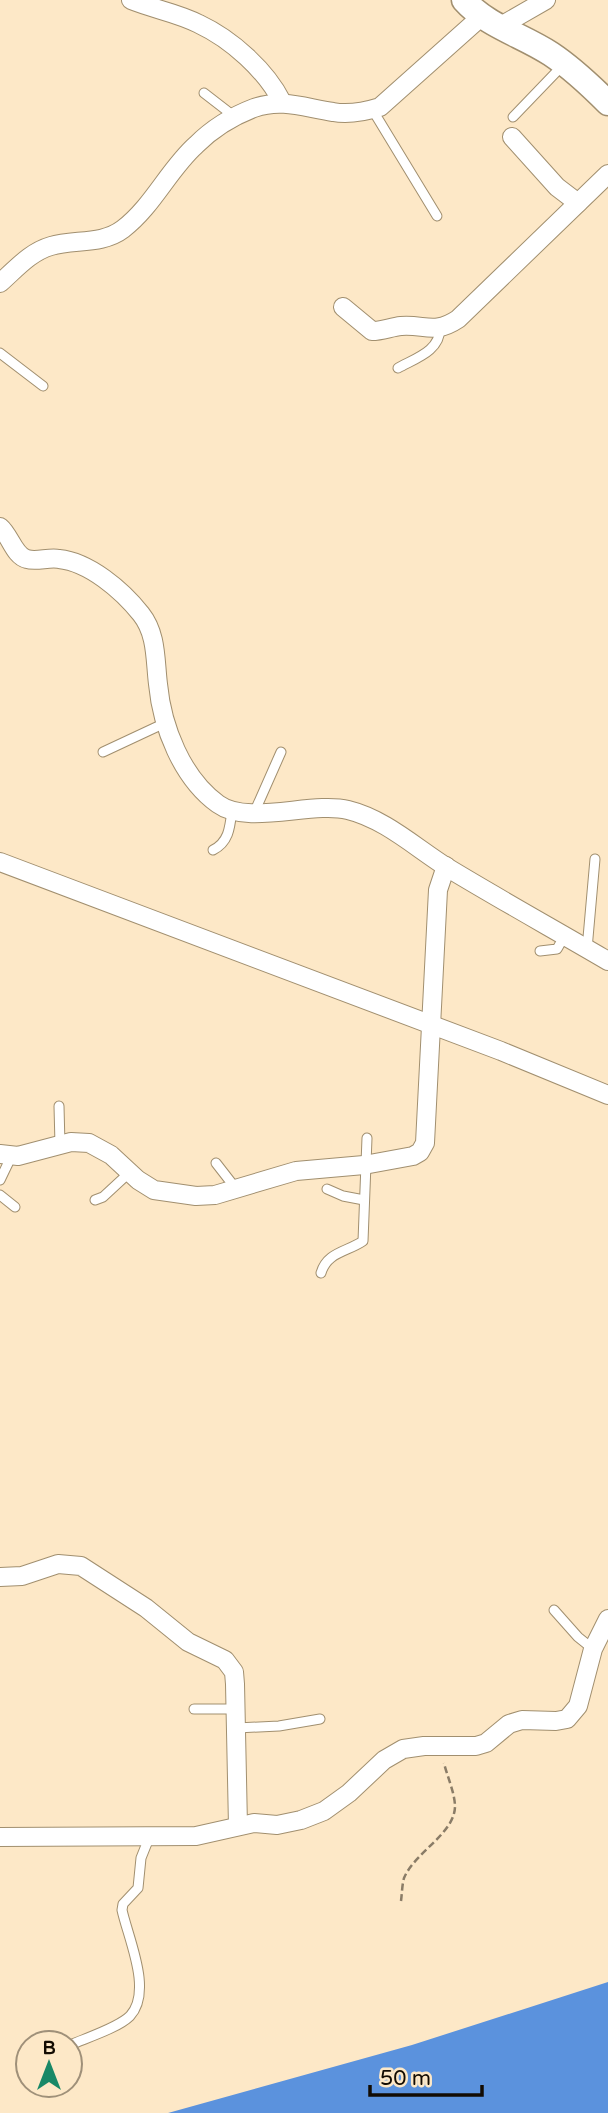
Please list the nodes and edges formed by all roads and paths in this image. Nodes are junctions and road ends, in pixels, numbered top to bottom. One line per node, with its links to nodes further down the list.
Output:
1 (131, 0): 6 (street)
2 (546, 0): 3 (street)
3 (481, 14): 4 (street); 8 (street)
4 (564, 64): 7 (street); 10 (lane)
5 (204, 93): 9 (lane)
6 (282, 102): 8 (street); 9 (street)
7 (608, 103)
8 (372, 109): 14 (lane)
9 (235, 117): 15 (street)
10 (513, 117)
11 (512, 137): 13 (street)
12 (608, 174): 13 (street)
13 (578, 203): 17 (street)
14 (438, 216)
15 (0, 283)
16 (343, 307): 17 (street)
17 (439, 328): 19 (lane)
18 (0, 353): 20 (lane)
19 (398, 368)
20 (43, 386)
21 (0, 527): 22 (street)
22 (165, 723): 23 (lane); 25 (street)
23 (103, 752)
24 (281, 752): 26 (lane)
25 (232, 810): 26 (street); 27 (lane)
26 (254, 813): 30 (street)
27 (213, 850)
28 (595, 859): 32 (lane)
29 (0, 862): 35 (street)
30 (446, 866): 31 (street); 35 (street)
31 (561, 934): 32 (street); 33 (lane)
32 (587, 949): 34 (street)
33 (540, 951)
34 (608, 961)
35 (432, 1025): 36 (street); 42 (street)
36 (608, 1095)
37 (59, 1106): 39 (lane)
38 (367, 1138): 42 (lane)
39 (60, 1145): 40 (street); 43 (street)
40 (6, 1155): 44 (lane)
41 (216, 1163): 46 (lane)
42 (364, 1165): 46 (street); 49 (lane)
43 (130, 1172): 46 (street); 48 (lane)
44 (0, 1180)
45 (327, 1189): 49 (lane)
46 (237, 1190)
47 (0, 1195): 50 (lane)
48 (95, 1200)
49 (364, 1200): 51 (lane)
50 (15, 1207)
51 (321, 1273)
52 (0, 1577): 57 (street)
53 (554, 1610): 55 (lane)
54 (607, 1623): 55 (street)
55 (593, 1649): 60 (street)
56 (194, 1709): 57 (lane)
57 (236, 1709): 59 (street)
58 (320, 1719): 59 (lane)
59 (237, 1728): 61 (street)
60 (439, 1747): 61 (street); 64 (path)
61 (238, 1826): 63 (street)
62 (0, 1837): 63 (street)
63 (149, 1838): 65 (lane)
64 (401, 1901)
65 (84, 2039)

